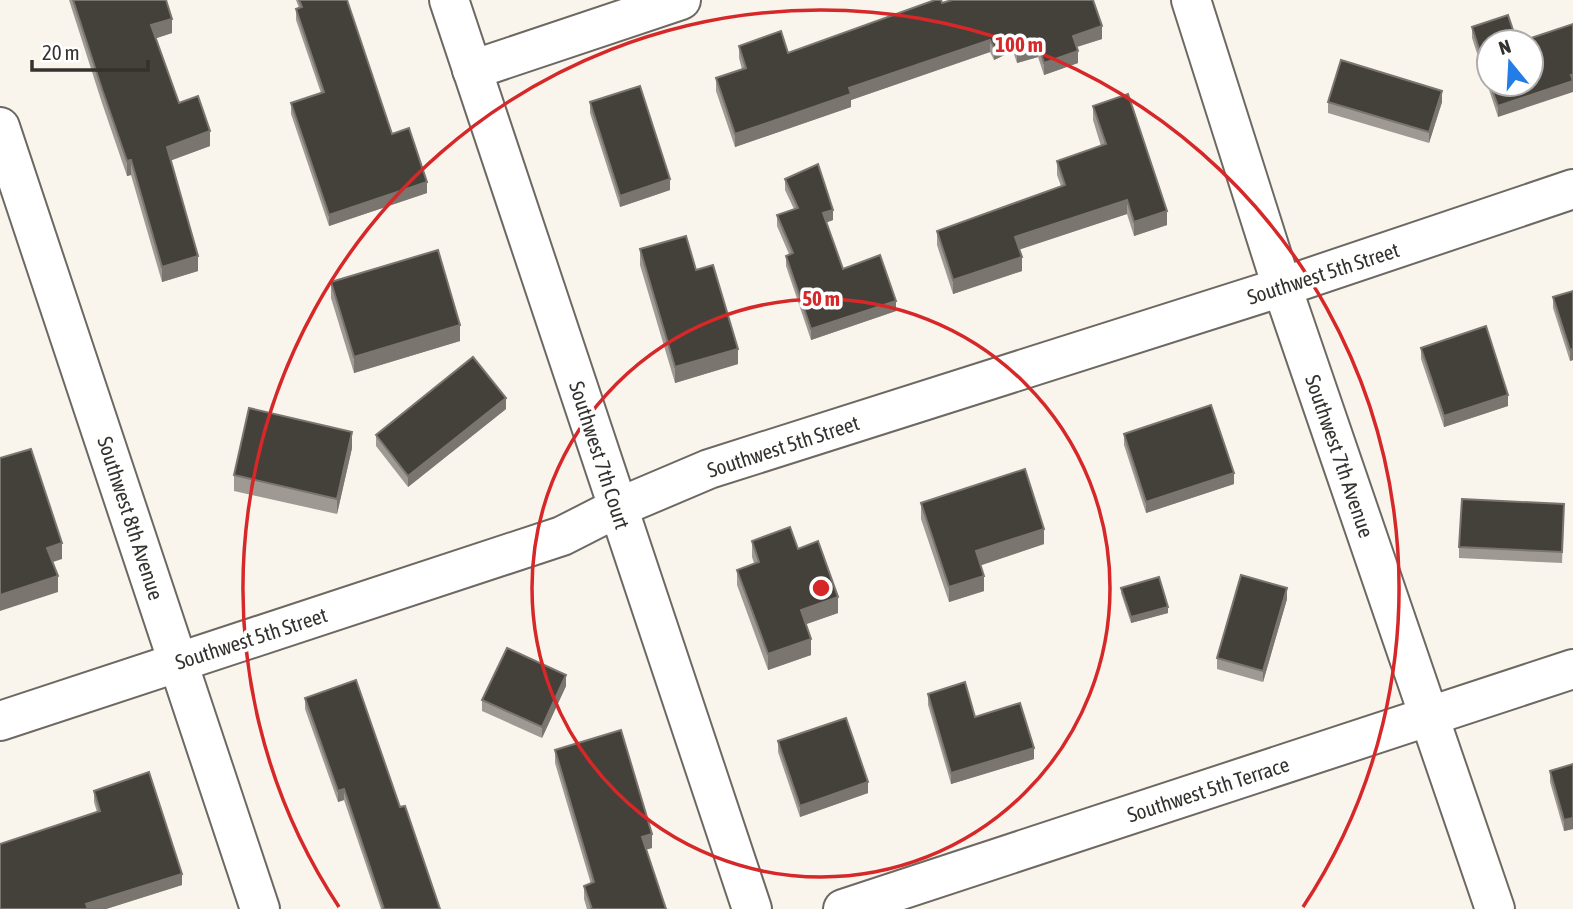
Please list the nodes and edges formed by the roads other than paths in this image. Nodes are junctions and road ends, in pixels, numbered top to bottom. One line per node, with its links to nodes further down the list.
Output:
1 (449, 0): 4 (street, Southwest 7th Court)
2 (681, 0): 4 (street)
3 (1191, 0): 7 (street, Southwest 7th Avenue)
4 (472, 70): 8 (street, Southwest 7th Court)
5 (0, 127): 9 (street, Southwest 8th Avenue)
6 (1573, 188): 7 (street, Southwest 5th Street)
7 (1282, 287): 8 (street, Southwest 5th Street); 11 (street, Southwest 7th Avenue)
8 (617, 508): 9 (street, Southwest 5th Street); 14 (street, Southwest 7th Court)
9 (179, 662): 12 (street, Southwest 5th Street); 13 (street, Southwest 8th Avenue)
10 (1573, 669): 11 (street, Southwest 5th Terrace)
11 (1429, 716): 15 (street, Southwest 5th Terrace); 16 (street, Southwest 7th Avenue)
12 (0, 721)
13 (260, 909)
14 (752, 909)
15 (843, 909)
16 (1494, 909)

